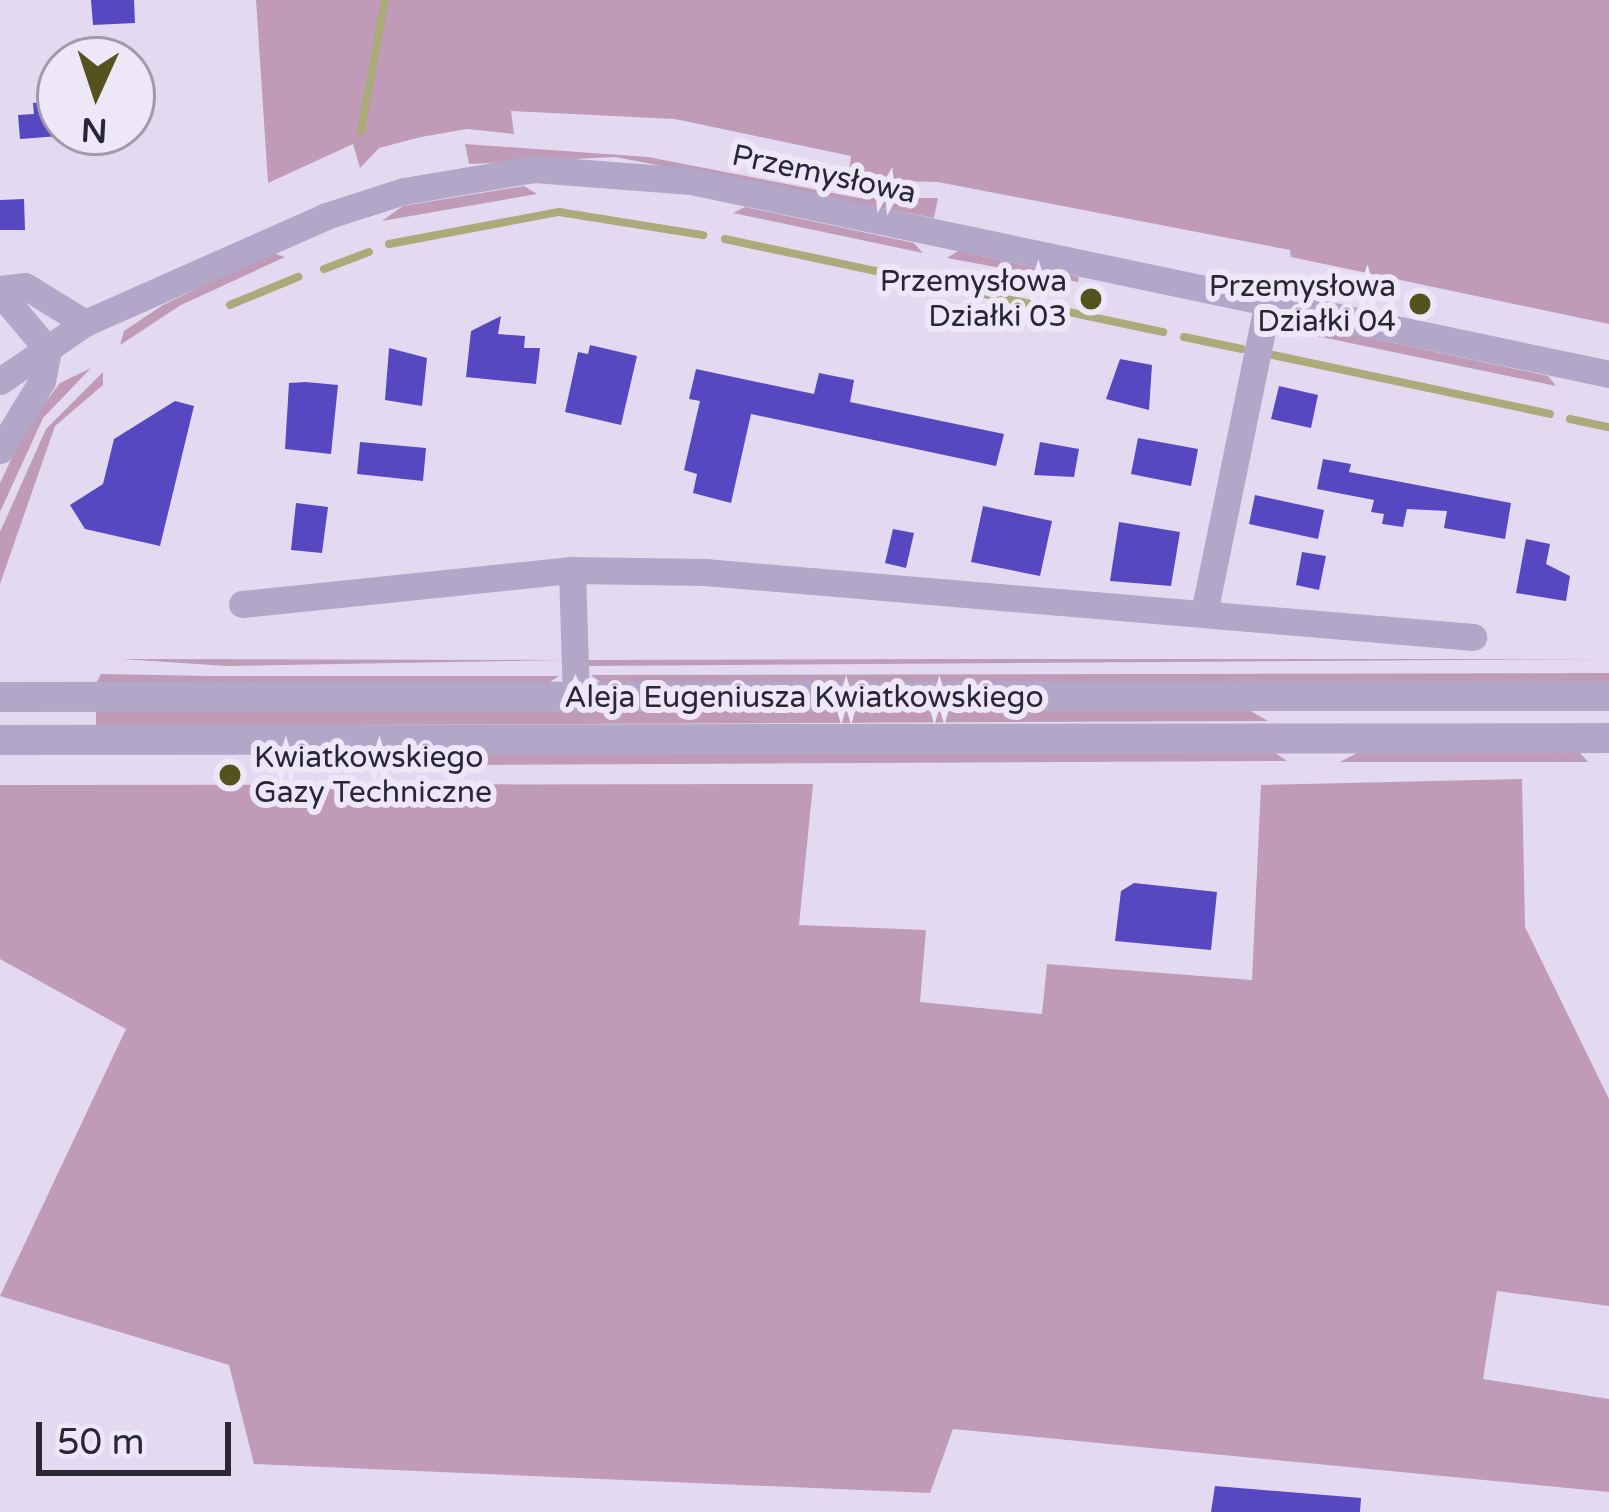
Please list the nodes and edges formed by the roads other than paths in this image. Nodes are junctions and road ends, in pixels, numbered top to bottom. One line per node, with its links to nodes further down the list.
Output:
1 (0, 291): 3 (street); 4 (street)
2 (1268, 302): 3 (street, Przemysłowa); 5 (street, Przemysłowa); 10 (street)
3 (86, 323): 4 (street, Przemysłowa)
4 (48, 350): 6 (street, Przemysłowa); 7 (street)
5 (1609, 374)
6 (0, 381)
7 (0, 450)
8 (572, 570): 9 (street); 10 (street); 16 (street)
9 (242, 604)
10 (1204, 613): 11 (street)
11 (1473, 638)
12 (0, 686): 14 (street)
13 (0, 697): 14 (street, Aleja Eugeniusza Kwiatkowskiego)
14 (39, 697): 16 (street, Aleja Eugeniusza Kwiatkowskiego)
15 (1609, 697): 16 (street, Aleja Eugeniusza Kwiatkowskiego)
16 (576, 699)
17 (1609, 738): 18 (street, Aleja Eugeniusza Kwiatkowskiego)
18 (0, 740)

